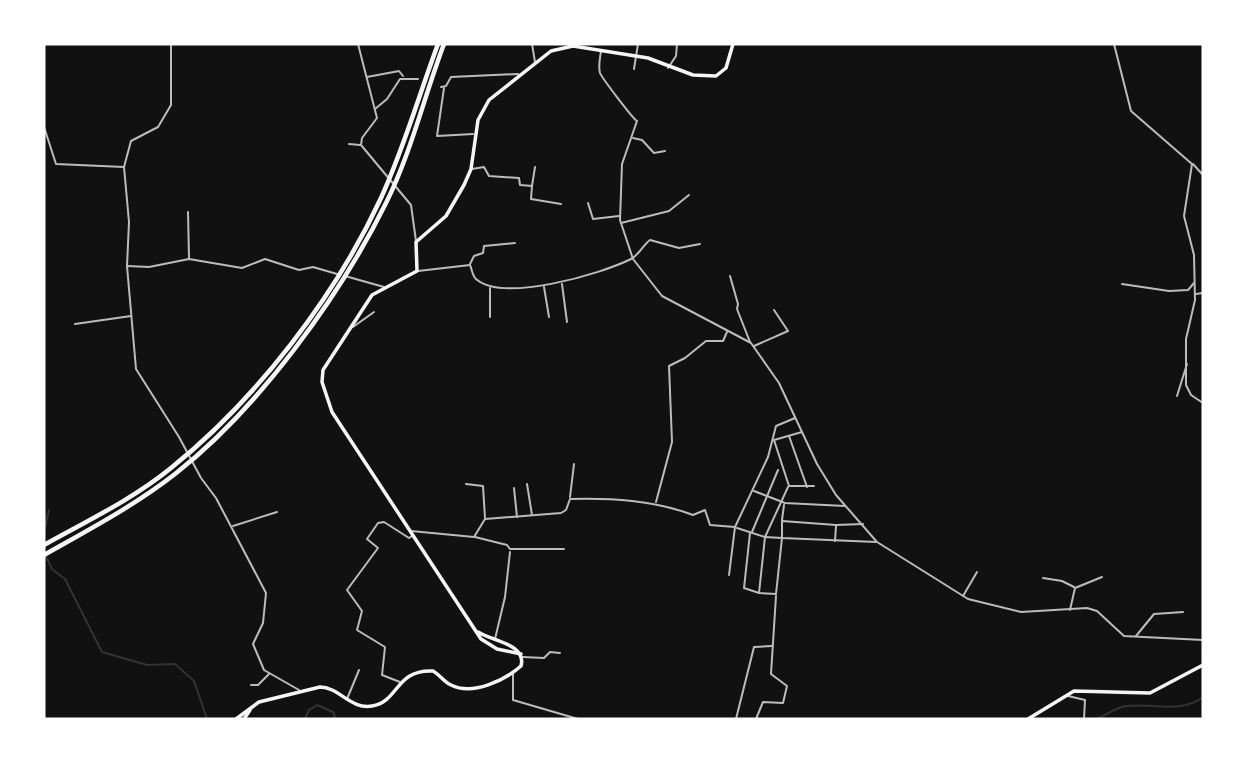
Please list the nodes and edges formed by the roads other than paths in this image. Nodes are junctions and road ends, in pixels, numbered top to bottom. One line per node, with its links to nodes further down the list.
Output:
1 (171, 44): 27 (street)
2 (358, 44): 16 (street)
3 (438, 44): 105 (highway)
4 (444, 44): 108 (highway)
5 (532, 44): 12 (street)
6 (638, 44): 11 (street)
7 (677, 44): 13 (street)
8 (733, 44): 13 (main road)
9 (1114, 44): 26 (street)
10 (601, 51): 11 (main road); 12 (main road); 22 (street)
11 (636, 56): 13 (main road); 14 (street)
12 (535, 63): 15 (main road)
13 (668, 68)
14 (634, 69)
15 (520, 74): 21 (main road); 21 (street)
16 (366, 77): 17 (street); 19 (street)
17 (403, 78): 18 (street); 19 (street)
18 (418, 79)
19 (374, 109): 24 (street)
20 (44, 127): 27 (street)
21 (475, 134): 29 (main road)
22 (632, 138): 25 (street); 36 (street)
23 (349, 144): 24 (street)
24 (361, 145): 38 (street)
25 (665, 151)
26 (1192, 164): 30 (street); 47 (street)
27 (124, 167): 44 (street)
28 (536, 167): 31 (street)
29 (471, 169): 31 (street); 38 (main road)
30 (1203, 175)
31 (532, 186): 34 (street)
32 (689, 195): 37 (street)
33 (587, 203): 36 (street)
34 (561, 204)
35 (188, 212): 41 (street)
36 (620, 216): 37 (street)
37 (620, 223): 42 (street)
38 (416, 242): 45 (main road)
39 (515, 243): 43 (street)
40 (700, 244): 42 (street)
41 (189, 259): 44 (street); 48 (street)
42 (632, 259): 49 (street); 65 (street)
43 (470, 265): 45 (street); 53 (street)
44 (127, 266): 59 (street)
45 (416, 271): 52 (main road)
46 (730, 276): 66 (street)
47 (1194, 282): 50 (street); 55 (street)
48 (368, 283): 52 (street); 56 (street)
49 (562, 283): 51 (street); 62 (street)
50 (1122, 284)
51 (544, 285): 53 (street); 61 (street)
52 (388, 287): 56 (main road)
53 (491, 287): 60 (street)
54 (1203, 293): 55 (street)
55 (1195, 294): 67 (street)
56 (372, 295): 64 (main road)
57 (774, 310): 66 (street)
58 (374, 312): 64 (street)
59 (132, 316): 63 (street); 95 (street)
60 (490, 317)
61 (549, 317)
62 (567, 322)
63 (75, 324)
64 (352, 326): 97 (main road)
65 (727, 332): 66 (street); 86 (street)
66 (752, 345): 70 (street)
67 (1188, 363): 68 (street); 69 (street)
68 (1177, 396)
69 (1203, 403)
70 (795, 418): 71 (street); 73 (street)
71 (803, 431): 72 (street); 87 (street)
72 (789, 435): 73 (street); 81 (street)
73 (774, 440): 78 (street); 82 (street)
74 (574, 464): 84 (street)
75 (778, 470): 83 (street)
76 (466, 484): 91 (street)
77 (527, 484): 89 (street)
78 (789, 486): 81 (street); 85 (street)
79 (814, 486): 81 (street)
80 (514, 488): 90 (street)
81 (808, 488)
82 (753, 491): 83 (street); 96 (street)
83 (768, 497): 85 (street); 98 (street)
84 (570, 499): 86 (street); 89 (street)
85 (783, 502): 87 (street); 92 (street); 101 (street)
86 (655, 503): 96 (street)
87 (846, 506): 93 (street)
88 (277, 512): 95 (street)
89 (532, 516): 90 (street)
90 (517, 518): 91 (street)
91 (485, 519): 100 (street)
92 (782, 521): 94 (street); 102 (street)
93 (863, 524): 94 (street); 104 (street)
94 (836, 525): 103 (street)
95 (232, 527): 128 (street)
96 (736, 528): 98 (street); 110 (street)
97 (409, 531): 99 (main road); 100 (street)
98 (751, 533): 101 (street); 114 (street)
99 (412, 536): 119 (main road); 130 (street)
100 (474, 537): 107 (street)
101 (765, 537): 102 (street); 114 (street)
102 (782, 538): 103 (street); 115 (street)
103 (835, 541): 104 (street)
104 (877, 542): 116 (street)
105 (44, 545)
106 (564, 549): 107 (street)
107 (510, 550): 121 (street)
108 (44, 555)
109 (977, 572): 116 (street)
110 (729, 575)
111 (1102, 577): 113 (street)
112 (1043, 578): 113 (street)
113 (1075, 587): 117 (street)
114 (760, 593): 115 (street)
115 (776, 594): 123 (street)
116 (962, 597): 117 (street)
117 (1070, 611): 120 (street)
118 (1183, 612): 120 (street)
119 (476, 631): 121 (main road); 125 (main road)
120 (1135, 637): 122 (street)
121 (495, 640): 125 (main road)
122 (1203, 640)
123 (773, 646): 139 (street); 140 (street)
124 (560, 653): 125 (street)
125 (522, 655): 129 (main road)
126 (1203, 665): 133 (main road)
127 (359, 670): 134 (street)
128 (270, 673): 131 (street); 132 (street)
129 (513, 673): 130 (main road); 138 (street)
130 (400, 682): 134 (main road)
131 (251, 685)
132 (304, 692): 134 (main road); 135 (main road)
133 (1065, 695): 141 (main road); 142 (street)
134 (346, 700)
135 (250, 708): 136 (main road); 137 (main road)
136 (236, 719)
137 (244, 719)
138 (578, 719)
139 (736, 719)
140 (757, 719)
141 (1028, 719)
142 (1084, 719)

